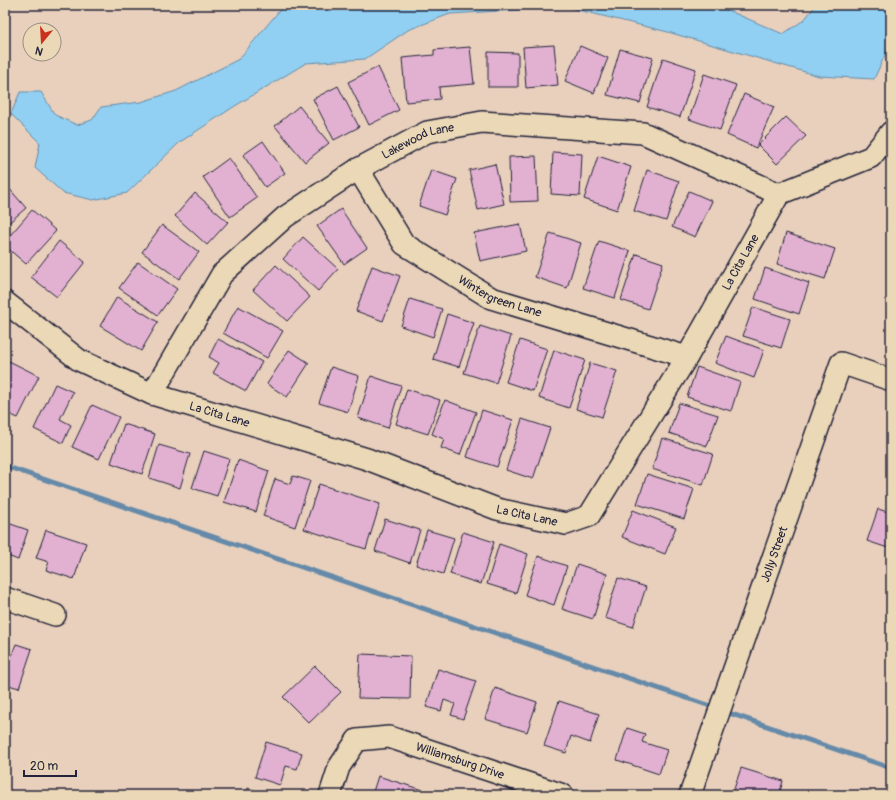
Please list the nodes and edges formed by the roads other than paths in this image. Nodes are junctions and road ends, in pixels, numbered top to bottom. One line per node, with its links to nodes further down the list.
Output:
1 (891, 132): 3 (street)
2 (358, 169): 3 (street, Lakewood Lane); 5 (street, Wintergreen Lane); 7 (street, Lakewood Lane)
3 (779, 194): 5 (street, La Cita Lane)
4 (5, 302): 7 (street, La Cita Lane)
5 (687, 357): 7 (street, La Cita Lane)
6 (891, 380): 12 (street, Jolly Street)
7 (152, 394)
8 (5, 598): 9 (street)
9 (55, 615)
10 (330, 795): 11 (street, Williamsburg Drive)
11 (563, 795)
12 (690, 795)

